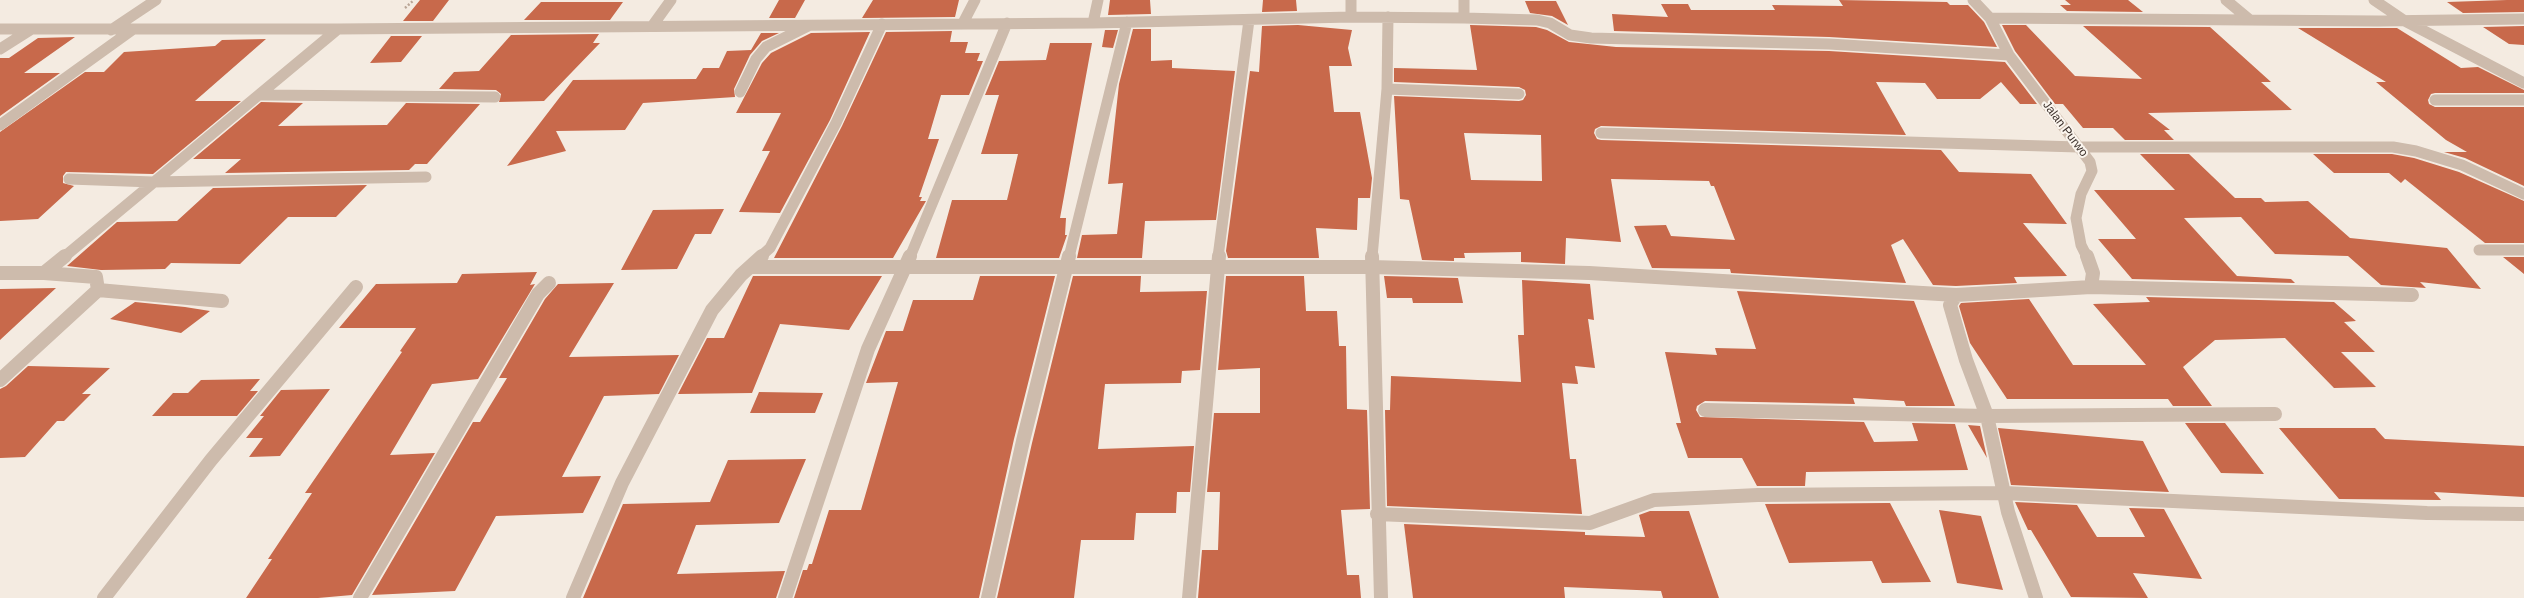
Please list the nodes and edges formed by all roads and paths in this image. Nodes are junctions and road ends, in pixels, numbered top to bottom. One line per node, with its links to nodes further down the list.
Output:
1 (156, 0): 28 (street)
2 (672, 0): 24 (street)
3 (975, 0): 19 (street)
4 (1098, 0): 21 (street)
5 (1352, 0): 10 (street)
6 (1464, 0): 12 (street)
7 (1973, 0): 13 (street, Jalan Purwo)
8 (2226, 0): 16 (street)
9 (2374, 0): 17 (street)
10 (1351, 17): 11 (street); 15 (street)
11 (1388, 17): 12 (street); 33 (street)
12 (1464, 18): 31 (street)
13 (1990, 18): 16 (street); 31 (street, Jalan Purwo)
14 (2524, 19): 17 (street)
15 (1250, 20): 18 (street); 53 (street)
16 (2250, 20): 17 (street)
17 (2405, 21): 32 (street)
18 (1127, 22): 21 (street); 52 (street)
19 (963, 23): 20 (street); 23 (street)
20 (1007, 23): 21 (street); 49 (street)
21 (1093, 23)
22 (812, 24): 23 (street); 24 (street); 34 (street)
23 (882, 24): 50 (street)
24 (652, 25): 26 (street)
25 (0, 29): 27 (street)
26 (338, 29): 29 (street); 36 (street)
27 (30, 30): 28 (street); 30 (street)
28 (111, 30): 29 (street)
29 (132, 30): 40 (street)
30 (0, 49)
31 (2009, 55): 42 (street, Jalan Purwo)
32 (2524, 83)
33 (1387, 89): 35 (street); 51 (street)
34 (740, 92)
35 (1519, 94)
36 (261, 96): 37 (street); 45 (street)
37 (494, 97)
38 (2435, 100): 39 (street)
39 (2524, 100)
40 (0, 125)
41 (1601, 133): 42 (street)
42 (2078, 147): 46 (street); 58 (street, Jalan Purwo)
43 (426, 177): 45 (street)
44 (69, 179): 45 (street)
45 (153, 182): 55 (street)
46 (2524, 194)
47 (2479, 250): 48 (street)
48 (2524, 250)
49 (906, 266): 50 (street); 52 (street); 73 (street)
50 (752, 267): 72 (street)
51 (1371, 267): 53 (street); 60 (street); 68 (street)
52 (1067, 268): 53 (street); 74 (street)
53 (1217, 268): 75 (street)
54 (0, 273): 55 (street)
55 (44, 273): 59 (street)
56 (549, 283): 71 (street)
57 (356, 287): 70 (street)
58 (2091, 287): 60 (street); 61 (street)
59 (98, 290): 62 (street); 63 (street)
60 (1956, 295): 66 (street)
61 (2412, 296)
62 (222, 301)
63 (0, 380)
64 (1705, 410): 66 (street)
65 (2275, 414): 66 (street)
66 (1987, 416): 67 (street)
67 (2004, 493): 68 (street); 69 (street); 77 (street)
68 (1377, 514): 76 (street)
69 (2524, 514)
70 (104, 598)
71 (360, 598)
72 (573, 598)
73 (785, 598)
74 (988, 598)
75 (1189, 598)
76 (1381, 598)
77 (2036, 598)

